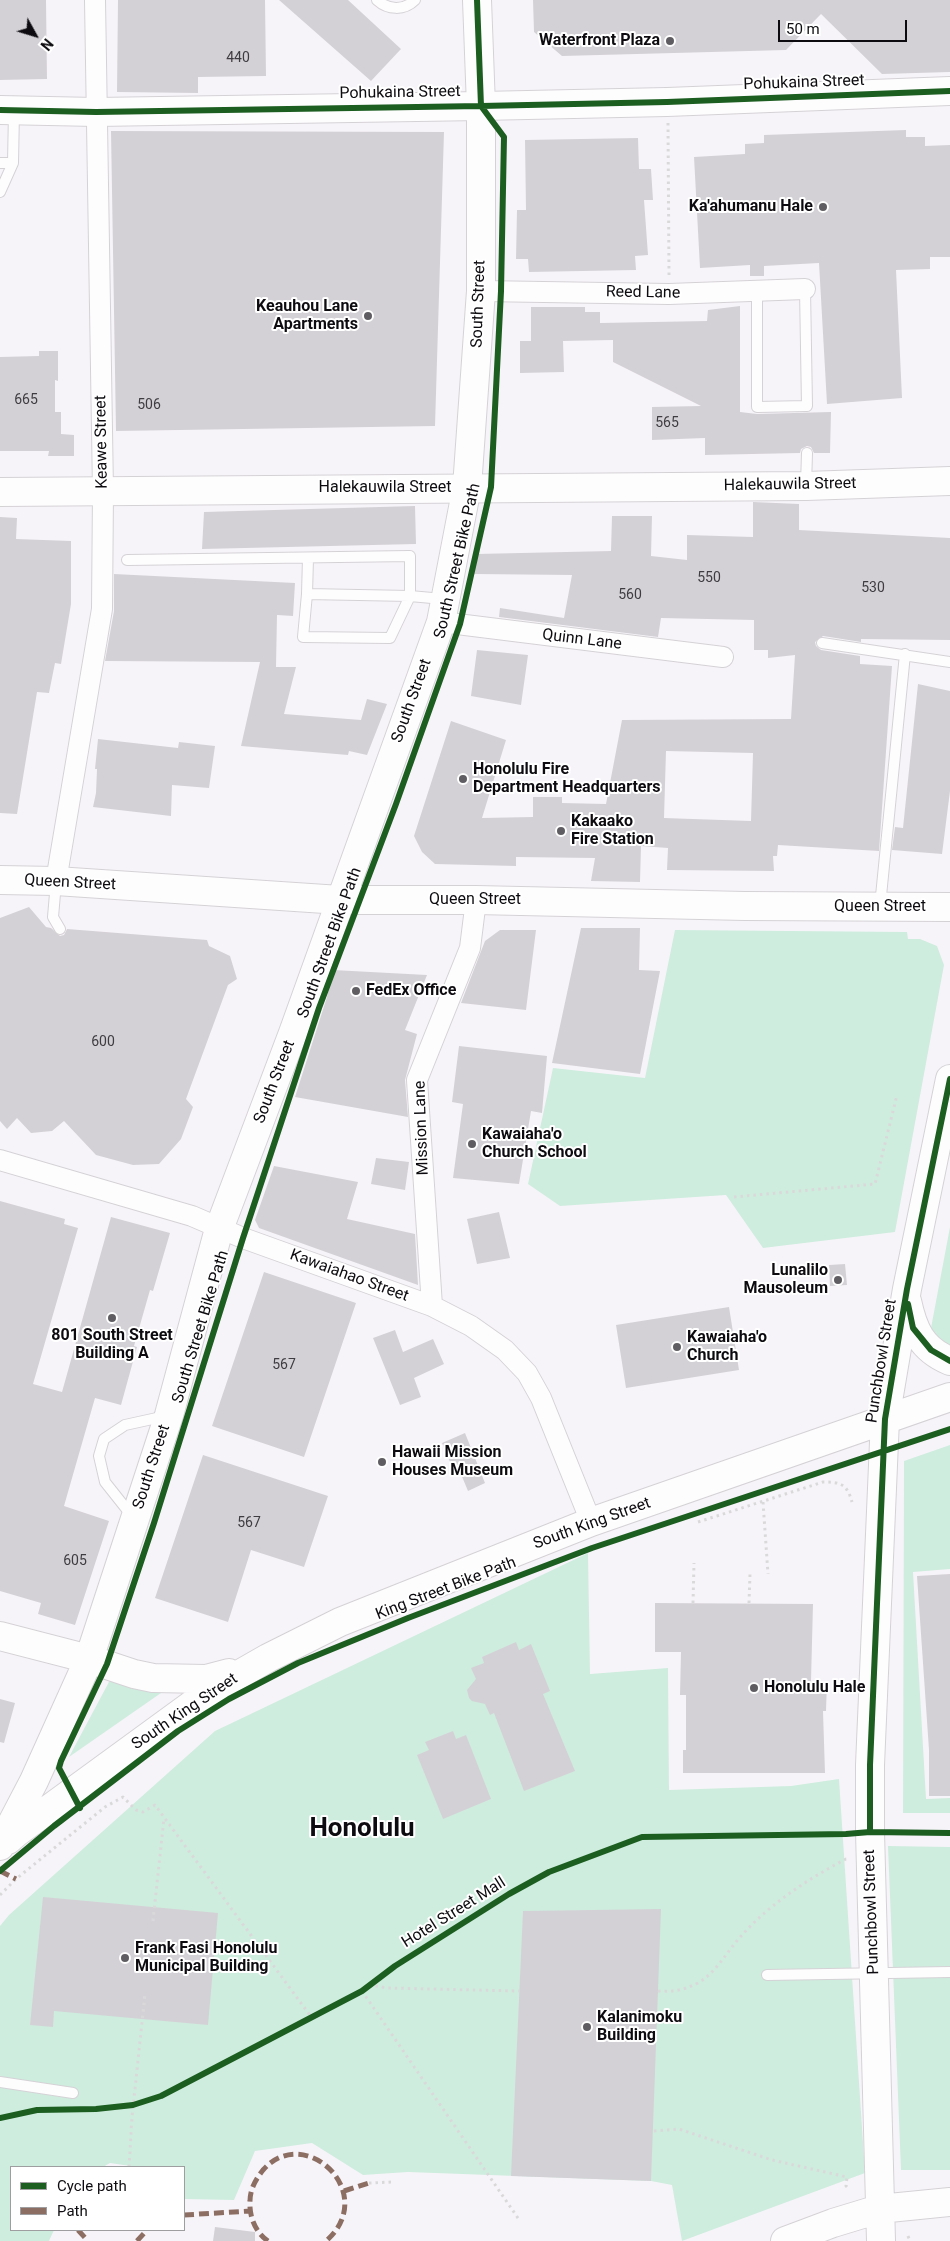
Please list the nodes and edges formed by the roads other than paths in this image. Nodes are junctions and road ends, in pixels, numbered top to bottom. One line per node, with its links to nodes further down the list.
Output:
1 (95, 0): 8 (street, Keawe Street)
2 (377, 0): 3 (lane)
3 (415, 0)
4 (477, 0): 6 (main road, South Street)
5 (950, 92): 6 (main road, Pohukaina Street)
6 (481, 106): 8 (main road, Pohukaina Street); 13 (main road, South Street)
7 (7, 110): 8 (main road, Pohukaina Street); 10 (lane)
8 (96, 112): 19 (street, Keawe Street)
9 (0, 163): 10 (lane)
10 (13, 163): 11 (lane)
11 (0, 192)
12 (806, 289): 14 (street, Reed Lane); 14 (lane)
13 (481, 291): 14 (street, Reed Lane); 18 (main road, South Street)
14 (756, 291)
15 (807, 453): 17 (lane)
16 (950, 482): 17 (main road, Halekauwila Street)
17 (806, 486): 18 (main road, Halekauwila Street)
18 (467, 487): 19 (main road, Halekauwila Street); 25 (main road, South Street)
19 (103, 491): 20 (main road, Halekauwila Street); 31 (street, Keawe Street)
20 (0, 492)
21 (308, 558): 22 (lane); 23 (lane); 24 (lane)
22 (127, 560)
23 (306, 594): 24 (lane); 24 (lane)
24 (410, 596): 25 (lane)
25 (444, 611): 28 (street, Quinn Lane); 32 (main road, South Street)
26 (822, 643): 27 (lane)
27 (905, 654): 29 (lane); 34 (lane)
28 (724, 657)
29 (950, 662)
30 (0, 880): 31 (main road, Queen Street)
31 (56, 881): 32 (main road, Queen Street); 36 (lane)
32 (340, 900): 33 (main road, Queen Street); 39 (main road, South Street)
33 (476, 900): 34 (main road, Queen Street); 41 (street, Mission Lane)
34 (880, 907): 35 (main road, Queen Street)
35 (950, 907)
36 (60, 928)
37 (950, 1079): 40 (main road, Punchbowl Street)
38 (0, 1160): 39 (street, Kawaiahao Street)
39 (219, 1229): 41 (street, Kawaiahao Street); 44 (main road, South Street)
40 (906, 1297): 42 (main road); 45 (main road, Punchbowl Street)
41 (432, 1306): 47 (street, Kawaiahao Street)
42 (950, 1361)
43 (950, 1397): 45 (main road, South King Street)
44 (169, 1415): 46 (main road, South Street); 46 (lane)
45 (885, 1419): 47 (main road, South King Street); 54 (main road, Punchbowl Street)
46 (135, 1520): 50 (main road, South Street)
47 (591, 1522): 49 (main road, South King Street)
48 (0, 1636): 50 (main road)
49 (268, 1658): 50 (main road); 52 (main road, South King Street)
50 (89, 1659): 51 (main road, South Street)
51 (7, 1820): 52 (main road, South Street)
52 (0, 1848)
53 (950, 1972): 54 (lane)
54 (874, 1974): 55 (lane); 59 (main road, Punchbowl Street)
55 (768, 1975)
56 (0, 2082): 57 (lane)
57 (73, 2093)
58 (950, 2202): 59 (main road)
59 (879, 2209): 60 (main road); 61 (main road, Punchbowl Street)
60 (785, 2241)
61 (881, 2241)

